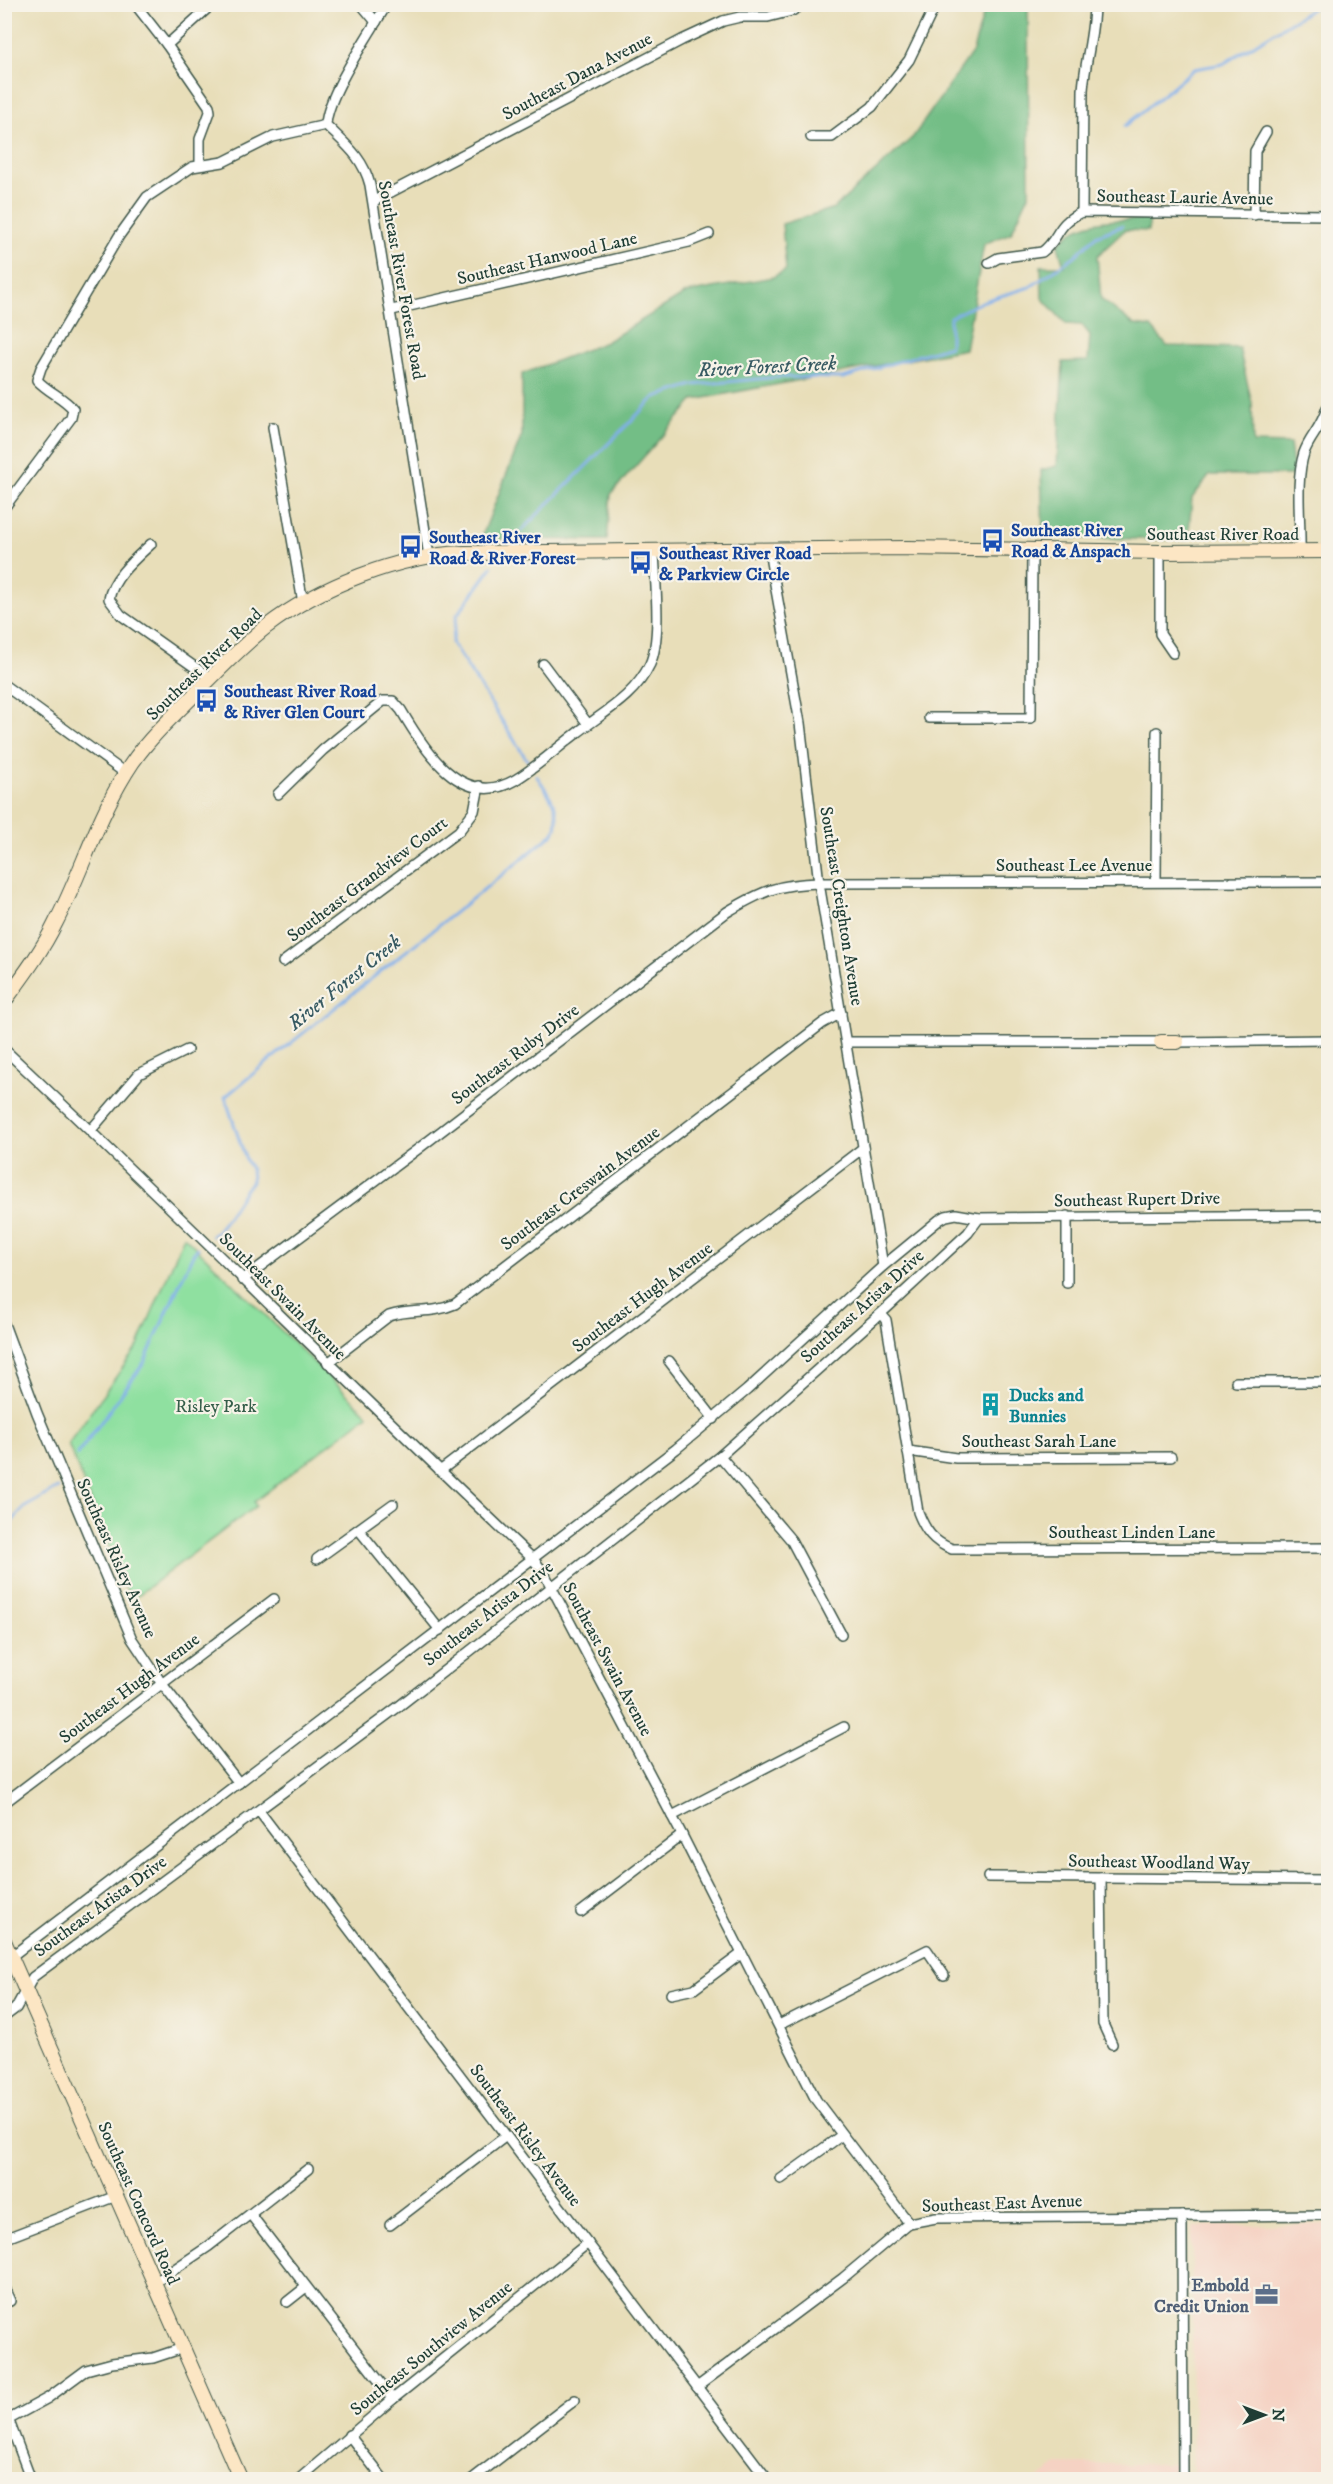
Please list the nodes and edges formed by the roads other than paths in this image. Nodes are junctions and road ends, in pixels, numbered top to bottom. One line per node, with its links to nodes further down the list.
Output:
1 (135, 4): 9 (street)
2 (361, 4): 8 (street)
3 (387, 4): 8 (street)
4 (803, 4): 14 (street, Southeast Dana Avenue)
5 (936, 4): 12 (street)
6 (1094, 4): 15 (street)
7 (210, 6): 9 (street)
8 (376, 22): 10 (street)
9 (167, 45): 13 (street)
10 (326, 125): 13 (street); 14 (street, Southeast River Forest Road)
11 (1266, 132): 16 (street)
12 (811, 136)
13 (200, 164): 23 (street)
14 (374, 201): 20 (street, Southeast River Forest Road)
15 (1082, 212): 16 (street, Southeast Laurie Avenue); 19 (street, Southeast Laurie Avenue)
16 (1254, 215): 17 (street, Southeast Laurie Avenue)
17 (1329, 215)
18 (709, 234): 20 (street, Southeast Hanwood Lane)
19 (989, 263)
20 (392, 310): 31 (street, Southeast River Forest Road)
21 (1327, 408): 30 (street)
22 (273, 427): 32 (street)
23 (4, 508)
24 (151, 544): 35 (street)
25 (654, 550): 26 (street, Southeast River Road); 31 (street, Southeast River Road); 38 (street)
26 (771, 550): 27 (street, Southeast River Road); 45 (street, Southeast Creighton Avenue)
27 (1032, 551): 29 (street, Southeast River Road); 37 (street)
28 (1329, 551): 30 (street, Southeast River Road)
29 (1160, 552): 30 (street, Southeast River Road); 33 (street)
30 (1300, 552)
31 (429, 556): 32 (street, Southeast River Road)
32 (303, 603): 35 (street, Southeast River Road)
33 (1173, 653)
34 (543, 664): 38 (street)
35 (210, 678): 40 (street, Southeast River Road)
36 (4, 686): 40 (street)
37 (929, 718)
38 (588, 724): 41 (street)
39 (1157, 732): 43 (street)
40 (125, 773): 47 (street, Southeast River Road)
41 (479, 786): 42 (street); 46 (street, Southeast Grandview Court)
42 (278, 794)
43 (1156, 881): 44 (street, Southeast Lee Avenue); 45 (street, Southeast Lee Avenue)
44 (1329, 882)
45 (819, 884): 48 (street, Southeast Creighton Avenue); 62 (street, Southeast Ruby Drive)
46 (284, 962)
47 (4, 1002)
48 (841, 1013): 50 (street, Southeast Creighton Avenue); 67 (street, Southeast Creswain Avenue)
49 (1329, 1040): 52 (street)
50 (847, 1042): 51 (street); 56 (street, Southeast Creighton Avenue)
51 (1161, 1042): 52 (street)
52 (1177, 1042)
53 (4, 1049): 55 (street, Southeast Swain Avenue)
54 (187, 1050): 55 (street)
55 (91, 1131): 62 (street, Southeast Swain Avenue)
56 (863, 1148): 61 (street, Southeast Creighton Avenue); 74 (street, Southeast Hugh Avenue)
57 (1329, 1215): 59 (street, Southeast Rupert Drive)
58 (946, 1216): 60 (street, Southeast Rupert Drive); 61 (street, Southeast Arista Drive)
59 (1067, 1216): 60 (street, Southeast Rupert Drive); 63 (street)
60 (979, 1218): 64 (street, Southeast Arista Drive)
61 (883, 1266): 70 (street, Southeast Arista Drive)
62 (242, 1280): 67 (street, Southeast Swain Avenue)
63 (1067, 1284)
64 (881, 1314): 71 (street); 72 (street, Southeast Arista Drive)
65 (4, 1324): 84 (street, Southeast Risley Avenue)
66 (669, 1361): 70 (street)
67 (328, 1363): 74 (street, Southeast Swain Avenue)
68 (1236, 1382): 69 (street)
69 (1329, 1382)
70 (714, 1419): 79 (street, Southeast Arista Drive)
71 (908, 1451): 73 (street, Southeast Sarah Lane); 77 (street, Southeast Linden Lane)
72 (720, 1456): 80 (street, Southeast Arista Drive); 83 (street)
73 (1171, 1456)
74 (440, 1471): 79 (street, Southeast Swain Avenue)
75 (393, 1504): 76 (street)
76 (359, 1530): 78 (street); 82 (street)
77 (1329, 1548)
78 (317, 1559)
79 (533, 1559): 80 (street, Southeast Swain Avenue); 82 (street, Southeast Arista Drive)
80 (552, 1586): 88 (street, Southeast Arista Drive); 89 (street, Southeast Swain Avenue)
81 (274, 1599): 84 (street, Southeast Hugh Avenue)
82 (440, 1630): 86 (street, Southeast Arista Drive)
83 (841, 1634)
84 (162, 1684): 86 (street, Southeast Risley Avenue); 87 (street, Southeast Hugh Avenue)
85 (844, 1727): 89 (street)
86 (239, 1783): 97 (street, Southeast Arista Drive)
87 (4, 1803)
88 (259, 1811): 99 (street, Southeast Arista Drive); 105 (street, Southeast Risley Avenue)
89 (672, 1816): 90 (street, Southeast Swain Avenue)
90 (682, 1835): 94 (street); 96 (street, Southeast Swain Avenue)
91 (988, 1877): 92 (street, Southeast Woodland Way)
92 (1101, 1878): 93 (street, Southeast Woodland Way); 103 (street)
93 (1329, 1880)
94 (581, 1912)
95 (4, 1941): 97 (street, Southeast Concord Road)
96 (741, 1954): 100 (street); 102 (street, Southeast Swain Avenue)
97 (8, 1960): 99 (street, Southeast Concord Road)
98 (944, 1975): 102 (street)
99 (26, 1990): 101 (street, Southeast Arista Drive); 108 (street, Southeast Concord Road)
100 (671, 1994)
101 (4, 2017)
102 (779, 2025): 104 (street, Southeast Swain Avenue)
103 (1112, 2044)
104 (842, 2134): 107 (street); 112 (street, Southeast Swain Avenue)
105 (506, 2136): 113 (street); 115 (street, Southeast Risley Avenue)
106 (308, 2169): 109 (street)
107 (781, 2179)
108 (116, 2196): 114 (street); 116 (street, Southeast Concord Road)
109 (251, 2215): 116 (street); 117 (street)
110 (1329, 2215): 111 (street, Southeast East Avenue)
111 (1182, 2216): 112 (street, Southeast East Avenue); 133 (street)
112 (909, 2223): 122 (street, Southeast East Avenue)
113 (390, 2225)
114 (4, 2239)
115 (588, 2243): 122 (street, Southeast Risley Avenue); 123 (street, Southeast Southview Avenue)
116 (154, 2283): 121 (street, Southeast Concord Road)
117 (306, 2287): 120 (street); 123 (street)
118 (4, 2289): 119 (street)
119 (10, 2301)
120 (287, 2302)
121 (183, 2348): 125 (street); 128 (street, Southeast Concord Road)
122 (697, 2387): 132 (street, Southeast Risley Avenue)
123 (393, 2399): 126 (street, Southeast Southview Avenue)
124 (575, 2400): 131 (street)
125 (7, 2422): 127 (street)
126 (349, 2435): 129 (street, Southeast Southview Avenue); 130 (street)
127 (31, 2480)
128 (241, 2480)
129 (297, 2480)
130 (384, 2480)
131 (471, 2480)
132 (768, 2480)
133 (1183, 2480)

